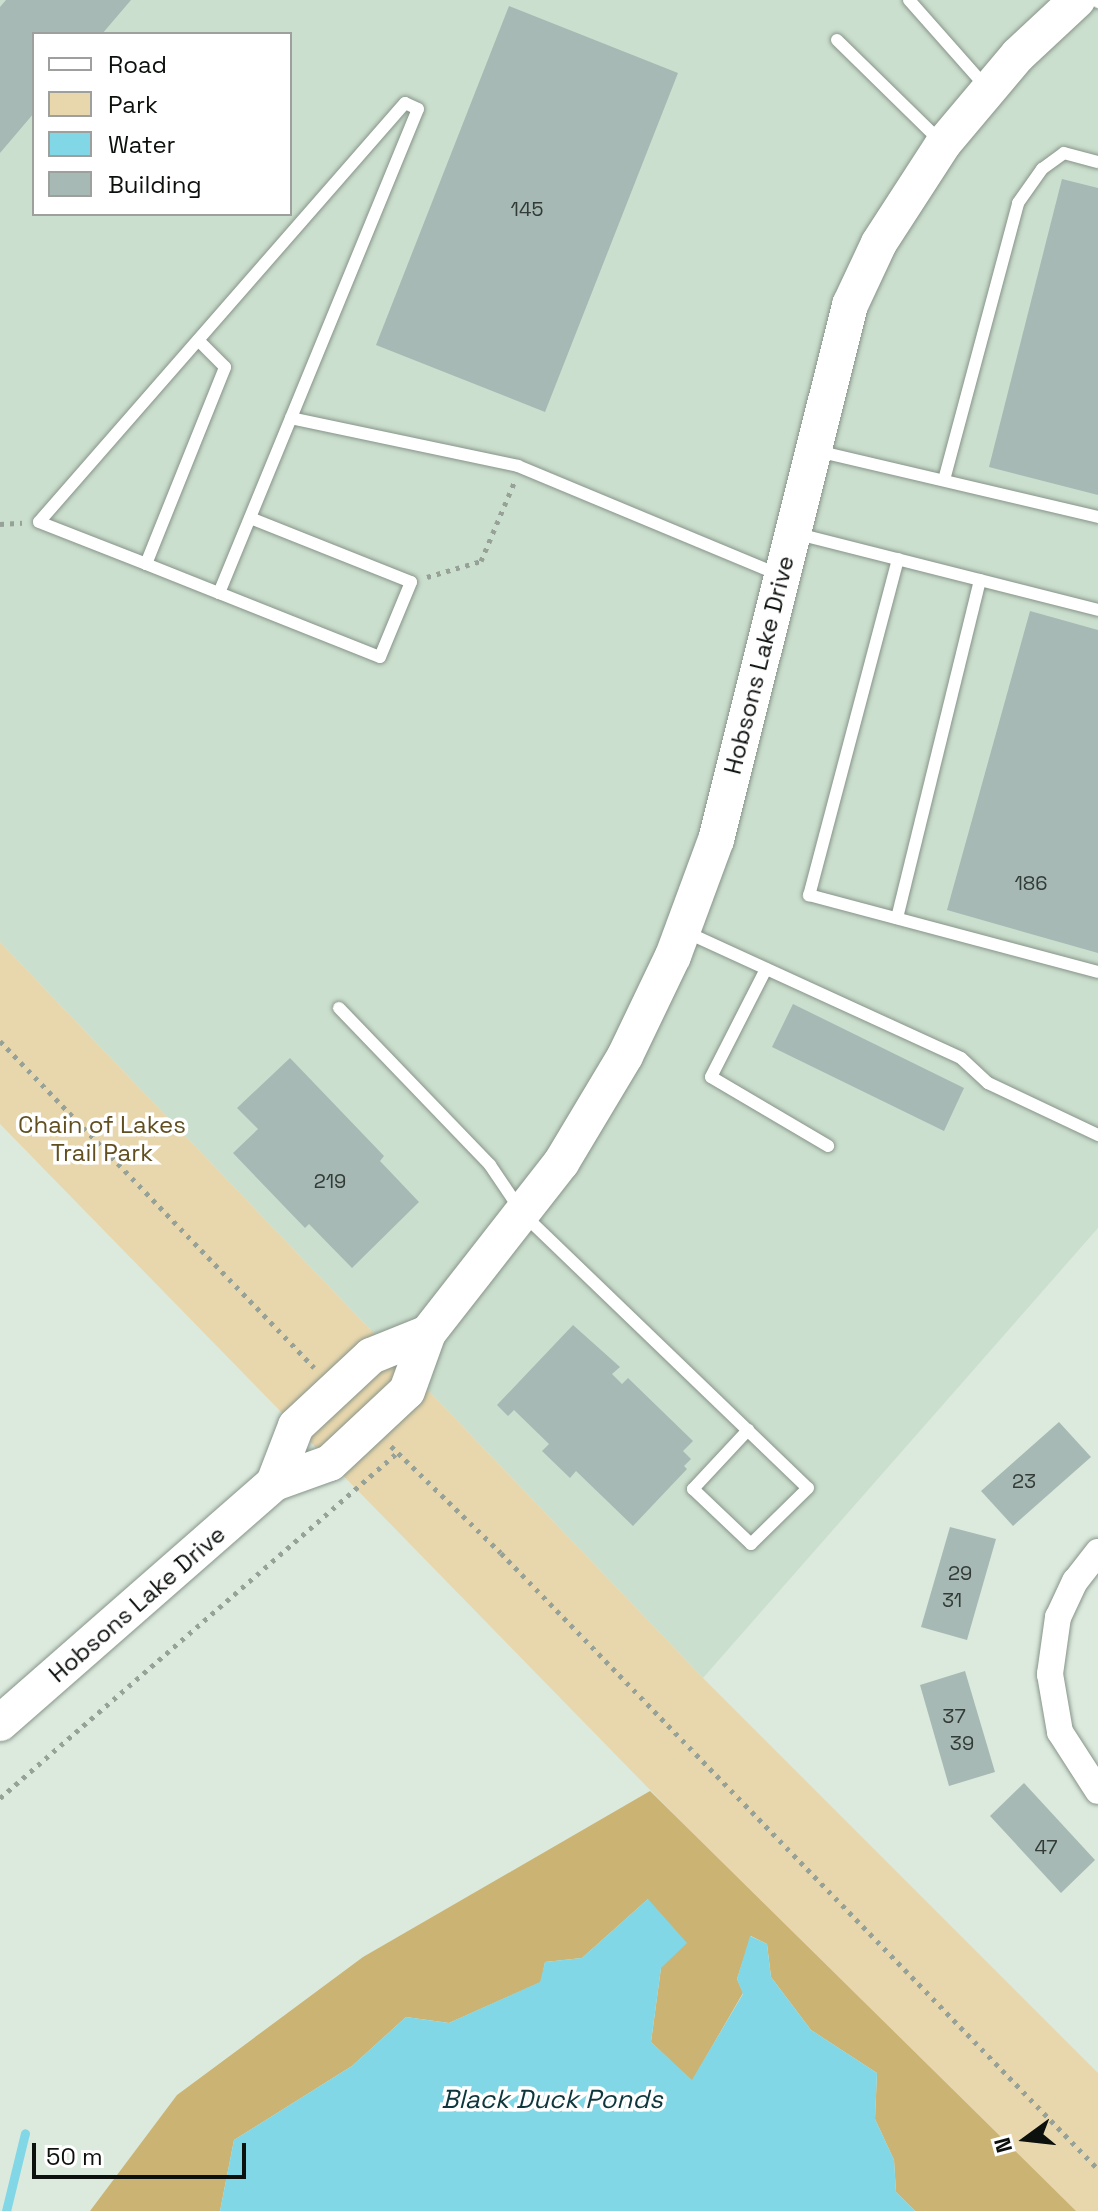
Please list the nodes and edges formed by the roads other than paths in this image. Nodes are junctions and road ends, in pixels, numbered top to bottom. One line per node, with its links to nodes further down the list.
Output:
1 (909, 0): 4 (lane)
2 (1077, 0): 4 (street, Hobsons Lake Drive)
3 (837, 40): 5 (lane)
4 (988, 90): 5 (street, Hobsons Lake Drive)
5 (943, 144): 9 (street, Hobsons Lake Drive)
6 (1098, 162): 10 (lane)
7 (198, 340): 8 (lane); 15 (lane); 15 (lane)
8 (291, 418): 12 (lane); 16 (lane)
9 (811, 450): 10 (lane); 13 (street, Hobsons Lake Drive)
10 (944, 480): 11 (lane)
11 (1098, 517)
12 (250, 518): 18 (lane); 18 (lane)
13 (791, 532): 14 (lane); 16 (street, Hobsons Lake Drive)
14 (898, 559): 17 (lane); 20 (lane)
15 (146, 564): 18 (lane)
16 (781, 575): 21 (street, Hobsons Lake Drive)
17 (980, 580): 19 (lane); 20 (lane)
18 (219, 593)
19 (1098, 610)
20 (897, 918): 23 (lane)
21 (683, 931): 22 (lane); 27 (street, Hobsons Lake Drive)
22 (766, 969): 25 (lane); 26 (lane)
23 (1098, 972)
24 (339, 1008): 27 (lane)
25 (1098, 1135)
26 (828, 1146)
27 (523, 1214): 28 (street, Hobsons Lake Drive); 29 (lane)
28 (428, 1333): 30 (street, Hobsons Lake Drive); 30 (street, Hobsons Lake Drive)
29 (748, 1430): 29 (lane)
30 (274, 1483): 32 (street, Hobsons Lake Drive)
31 (1098, 1552): 33 (street)
32 (0, 1723)
33 (1098, 1791)

